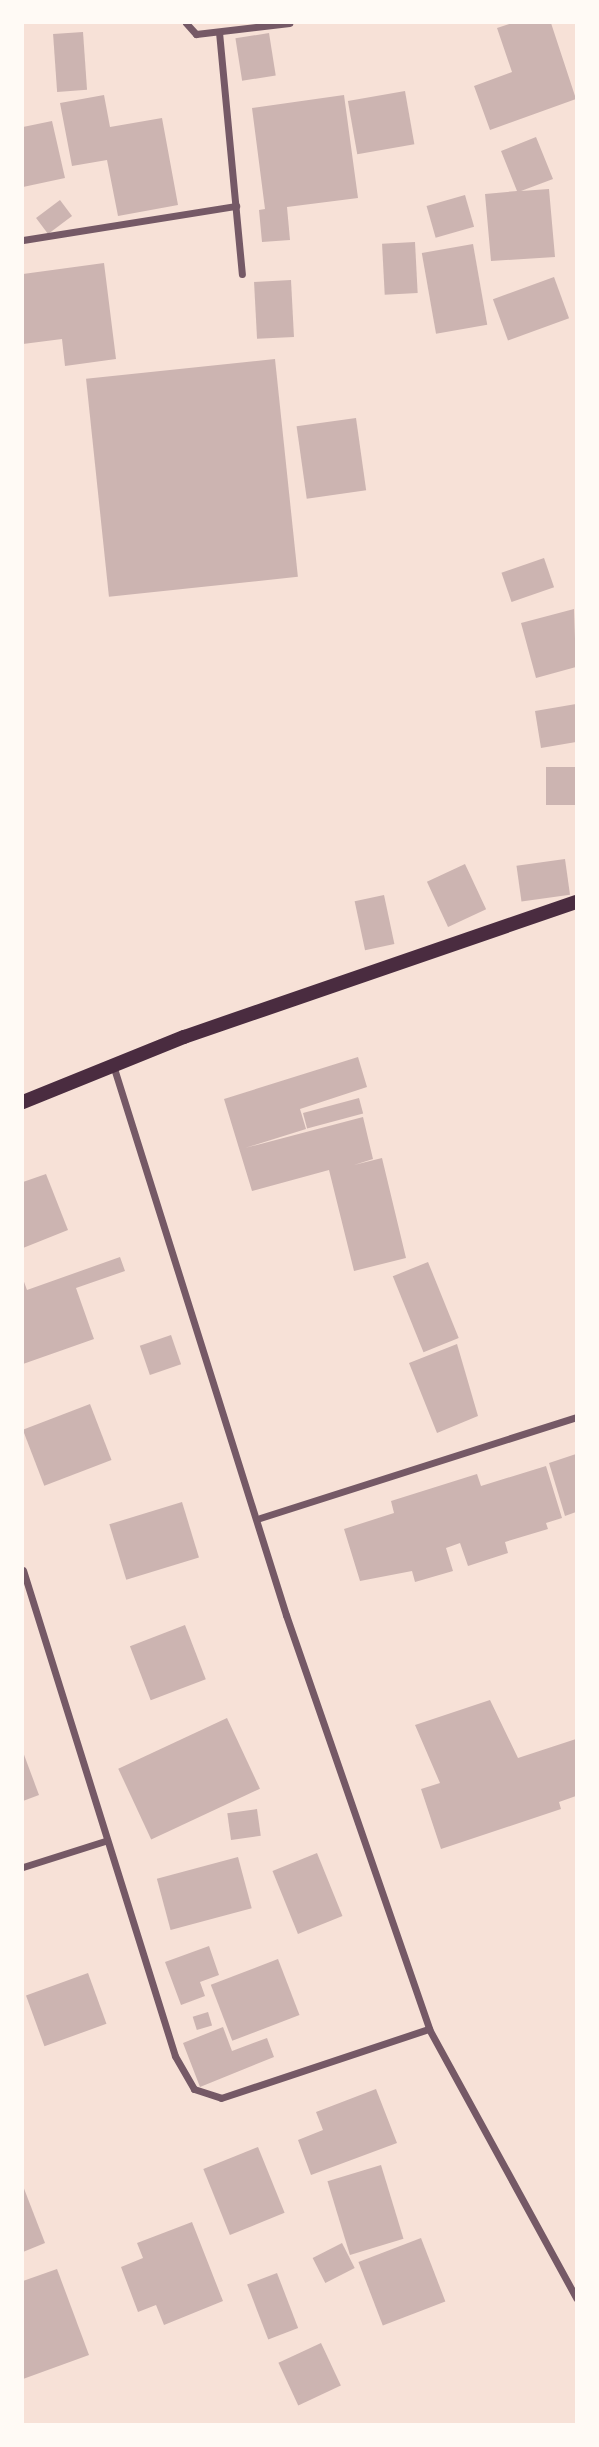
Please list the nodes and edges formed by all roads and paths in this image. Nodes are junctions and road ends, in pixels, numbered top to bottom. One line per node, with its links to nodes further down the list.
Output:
1 (186, 23): 3 (street)
2 (289, 23): 3 (street)
3 (219, 33): 4 (street)
4 (236, 206): 5 (street); 6 (street)
5 (23, 240)
6 (242, 274)
7 (576, 902): 8 (main road)
8 (112, 1064): 9 (main road); 11 (street)
9 (23, 1102)
10 (576, 1417): 11 (street)
11 (260, 1518): 15 (street)
12 (23, 1570): 13 (street)
13 (105, 1841): 14 (street); 15 (street)
14 (23, 1867)
15 (429, 2029): 16 (street)
16 (576, 2295)

